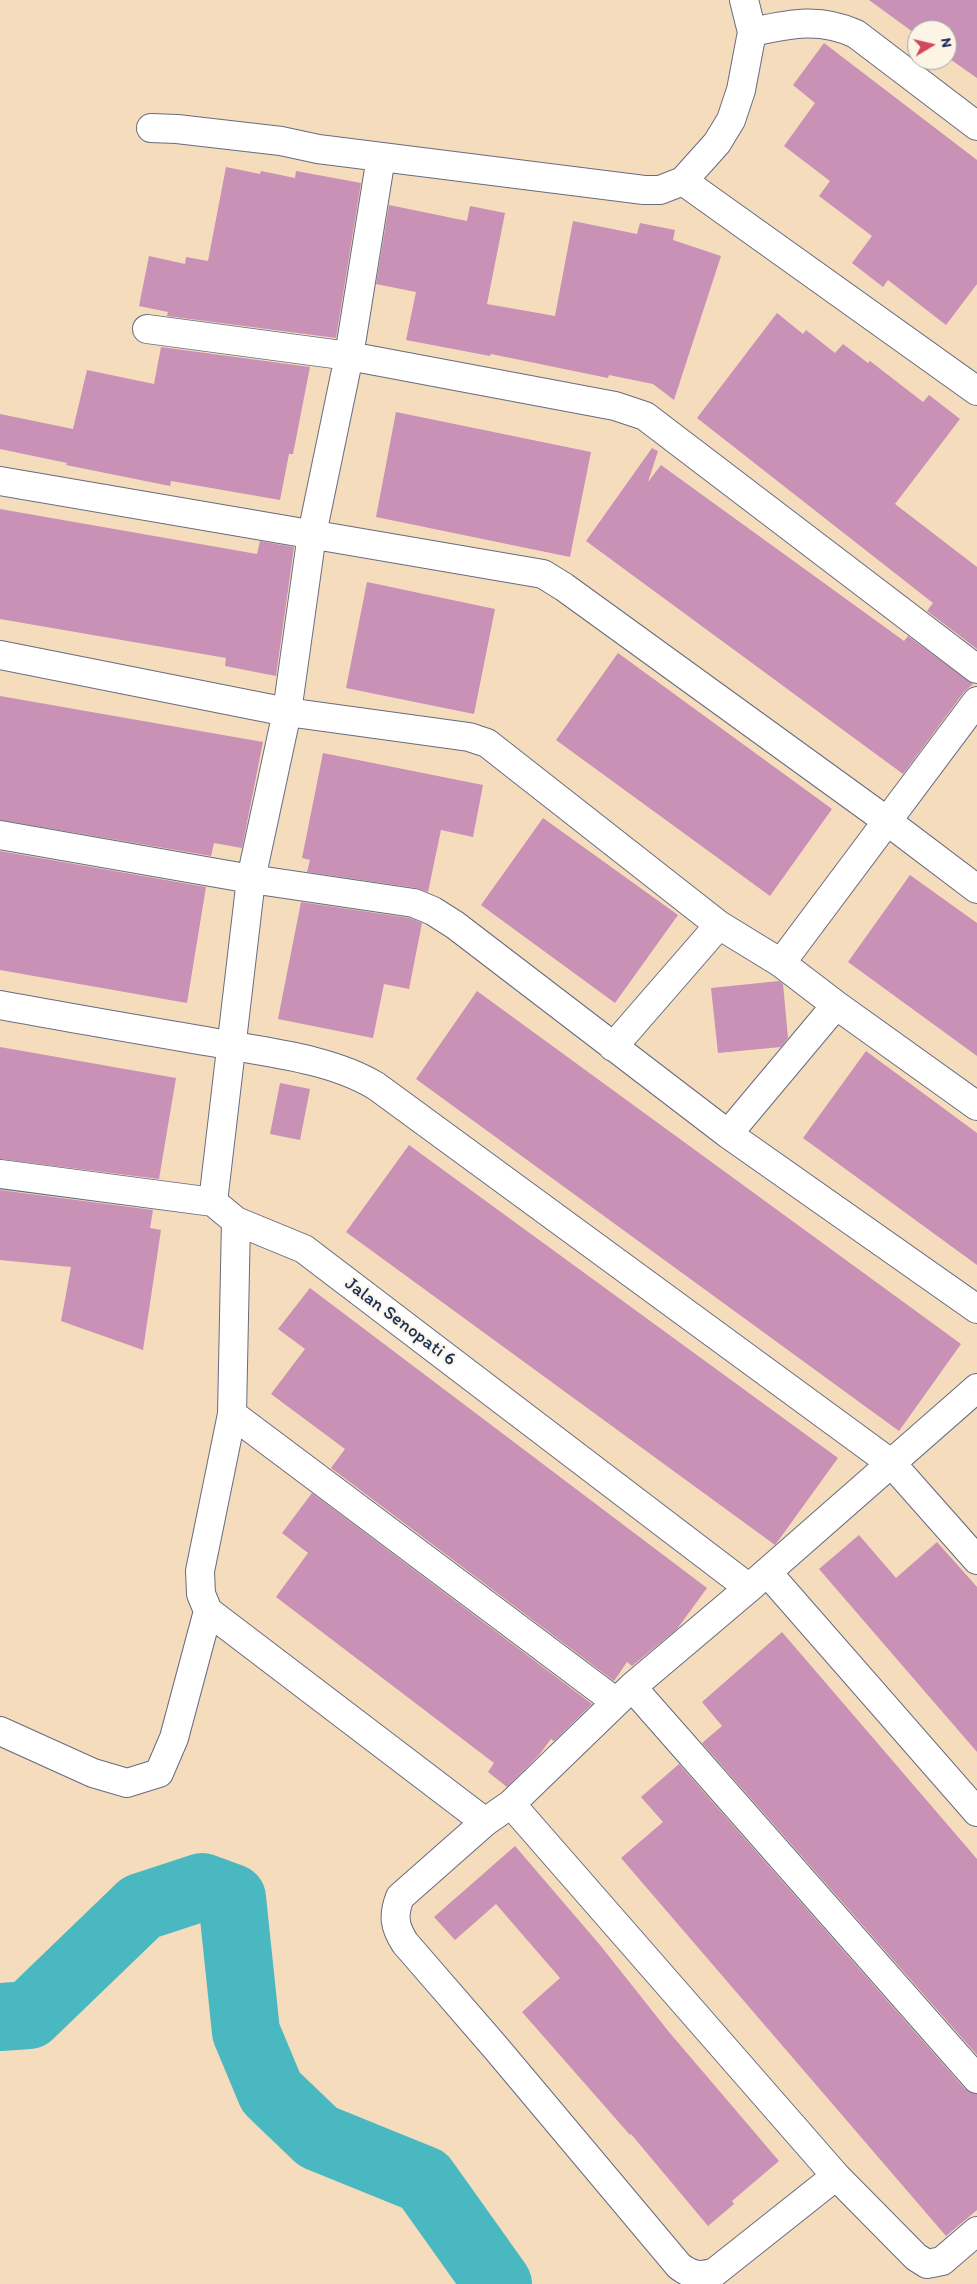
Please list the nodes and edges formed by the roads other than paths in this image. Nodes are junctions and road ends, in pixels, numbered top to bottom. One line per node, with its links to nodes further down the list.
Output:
1 (744, 0): 2 (street)
2 (752, 32): 3 (street); 6 (street)
3 (977, 126)
4 (151, 128): 5 (street)
5 (381, 157): 6 (street); 8 (street)
6 (684, 181): 9 (street)
7 (146, 329): 8 (street)
8 (349, 356): 11 (street); 13 (street)
9 (977, 391)
10 (0, 481): 11 (street)
11 (312, 534): 15 (street); 16 (street)
12 (0, 654): 15 (street)
13 (977, 669)
14 (977, 701): 16 (street)
15 (287, 712): 18 (street); 20 (street)
16 (887, 821): 19 (street); 21 (street)
17 (0, 836): 18 (street)
18 (251, 879): 24 (street); 25 (street)
19 (977, 889)
20 (719, 925): 21 (street); 25 (street)
21 (781, 963): 23 (street)
22 (0, 1005): 24 (street)
23 (836, 1005): 26 (street); 27 (street)
24 (230, 1046): 29 (street); 34 (street)
25 (613, 1047): 27 (street)
26 (977, 1106)
27 (728, 1134): 31 (street)
28 (0, 1174): 29 (street)
29 (213, 1202): 30 (street, Jalan Senopati 6)
30 (236, 1221): 33 (street); 36 (street, Jalan Senopati 6)
31 (977, 1310)
32 (977, 1388): 34 (street)
33 (232, 1414): 37 (street); 38 (street)
34 (892, 1464): 35 (street); 36 (street)
35 (977, 1560)
36 (758, 1580): 38 (street); 41 (street, Jalan Senopati 6)
37 (208, 1611): 39 (street); 42 (street)
38 (624, 1695): 40 (street); 43 (street)
39 (0, 1730)
40 (511, 1804): 42 (street); 44 (street)
41 (977, 1812)
42 (486, 1822): 44 (street)
43 (977, 2079)
44 (836, 2176): 45 (street)
45 (977, 2231)

